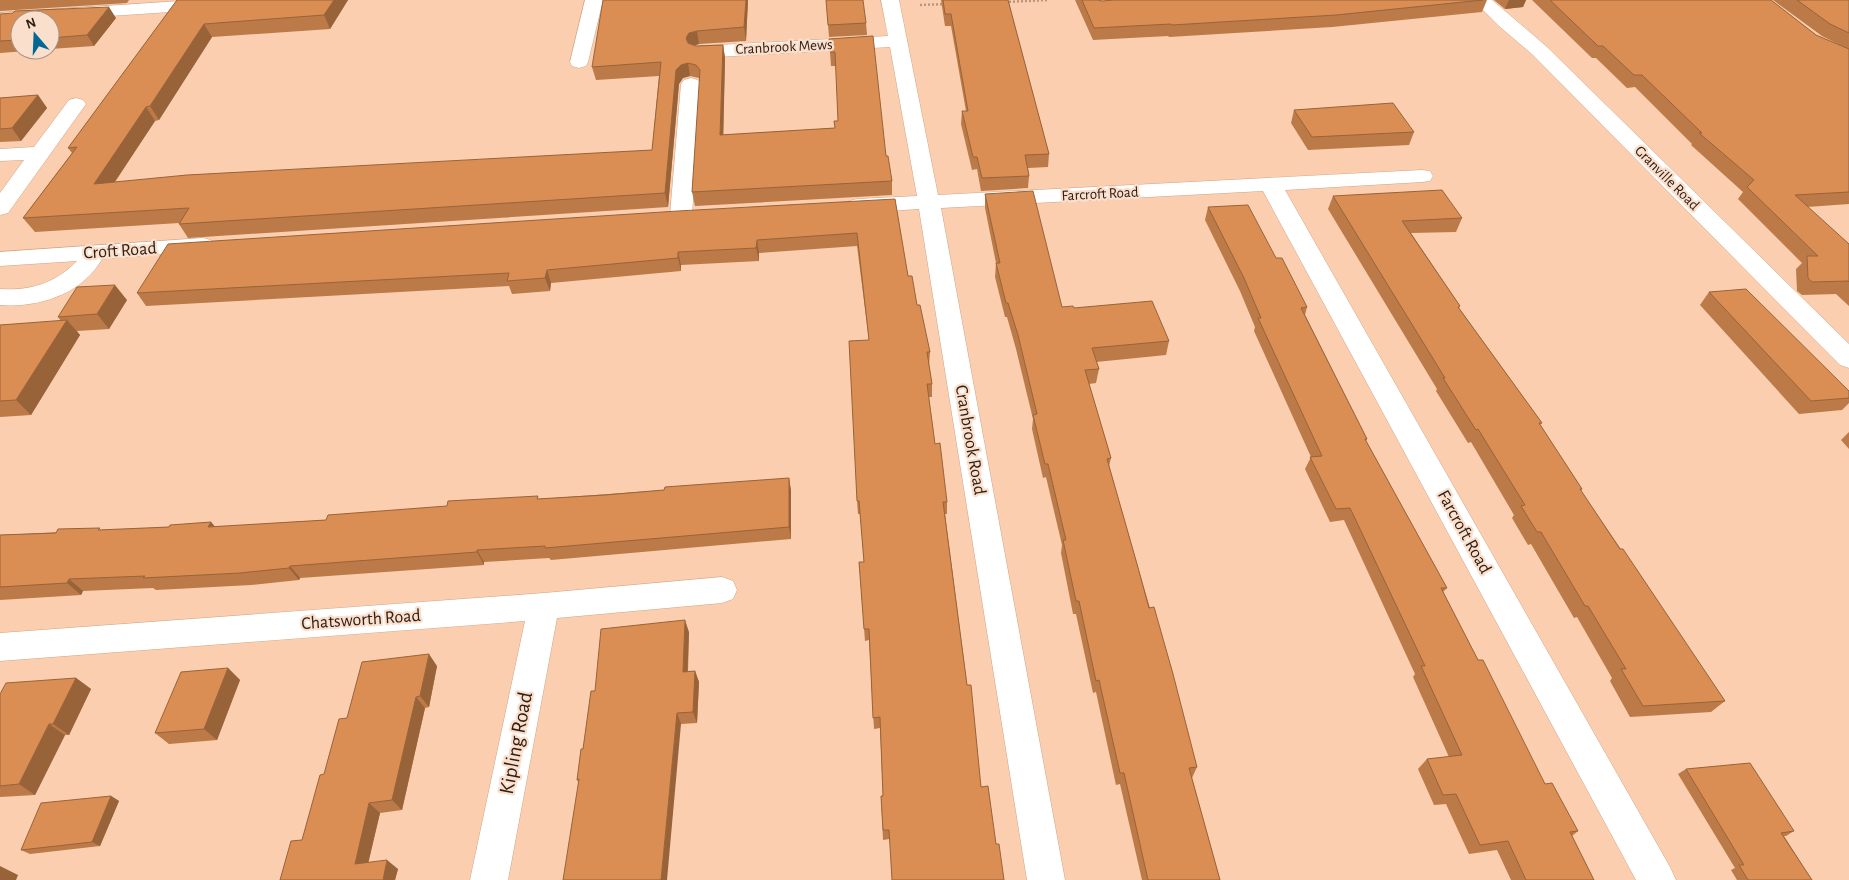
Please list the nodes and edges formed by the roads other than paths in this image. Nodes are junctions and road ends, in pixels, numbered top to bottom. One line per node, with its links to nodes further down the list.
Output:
1 (275, 0): 5 (street)
2 (594, 0): 8 (street)
3 (1482, 0): 23 (street, Granville Road)
4 (891, 3): 6 (street, Cranbrook Road)
5 (0, 18)
6 (899, 41): 7 (street, Cranbrook Mews); 15 (street, Cranbrook Road)
7 (699, 52)
8 (579, 62)
9 (691, 84): 18 (street)
10 (76, 104): 11 (street)
11 (38, 153): 12 (street); 17 (street)
12 (0, 155)
13 (1422, 176): 14 (street, Farcroft Road)
14 (1271, 185): 15 (street, Farcroft Road); 29 (street, Farcroft Road)
15 (929, 203): 16 (street); 28 (street, Cranbrook Road)
16 (840, 207)
17 (0, 208)
18 (681, 215)
19 (224, 244): 20 (street, Croft Road)
20 (95, 252): 21 (street, Croft Road); 22 (street)
21 (0, 259)
22 (0, 297)
23 (1849, 359)
24 (722, 590): 25 (street, Chatsworth Road)
25 (544, 606): 26 (street, Chatsworth Road); 27 (street, Kipling Road)
26 (0, 647)
27 (489, 880)
28 (1046, 880)
29 (1657, 880)

